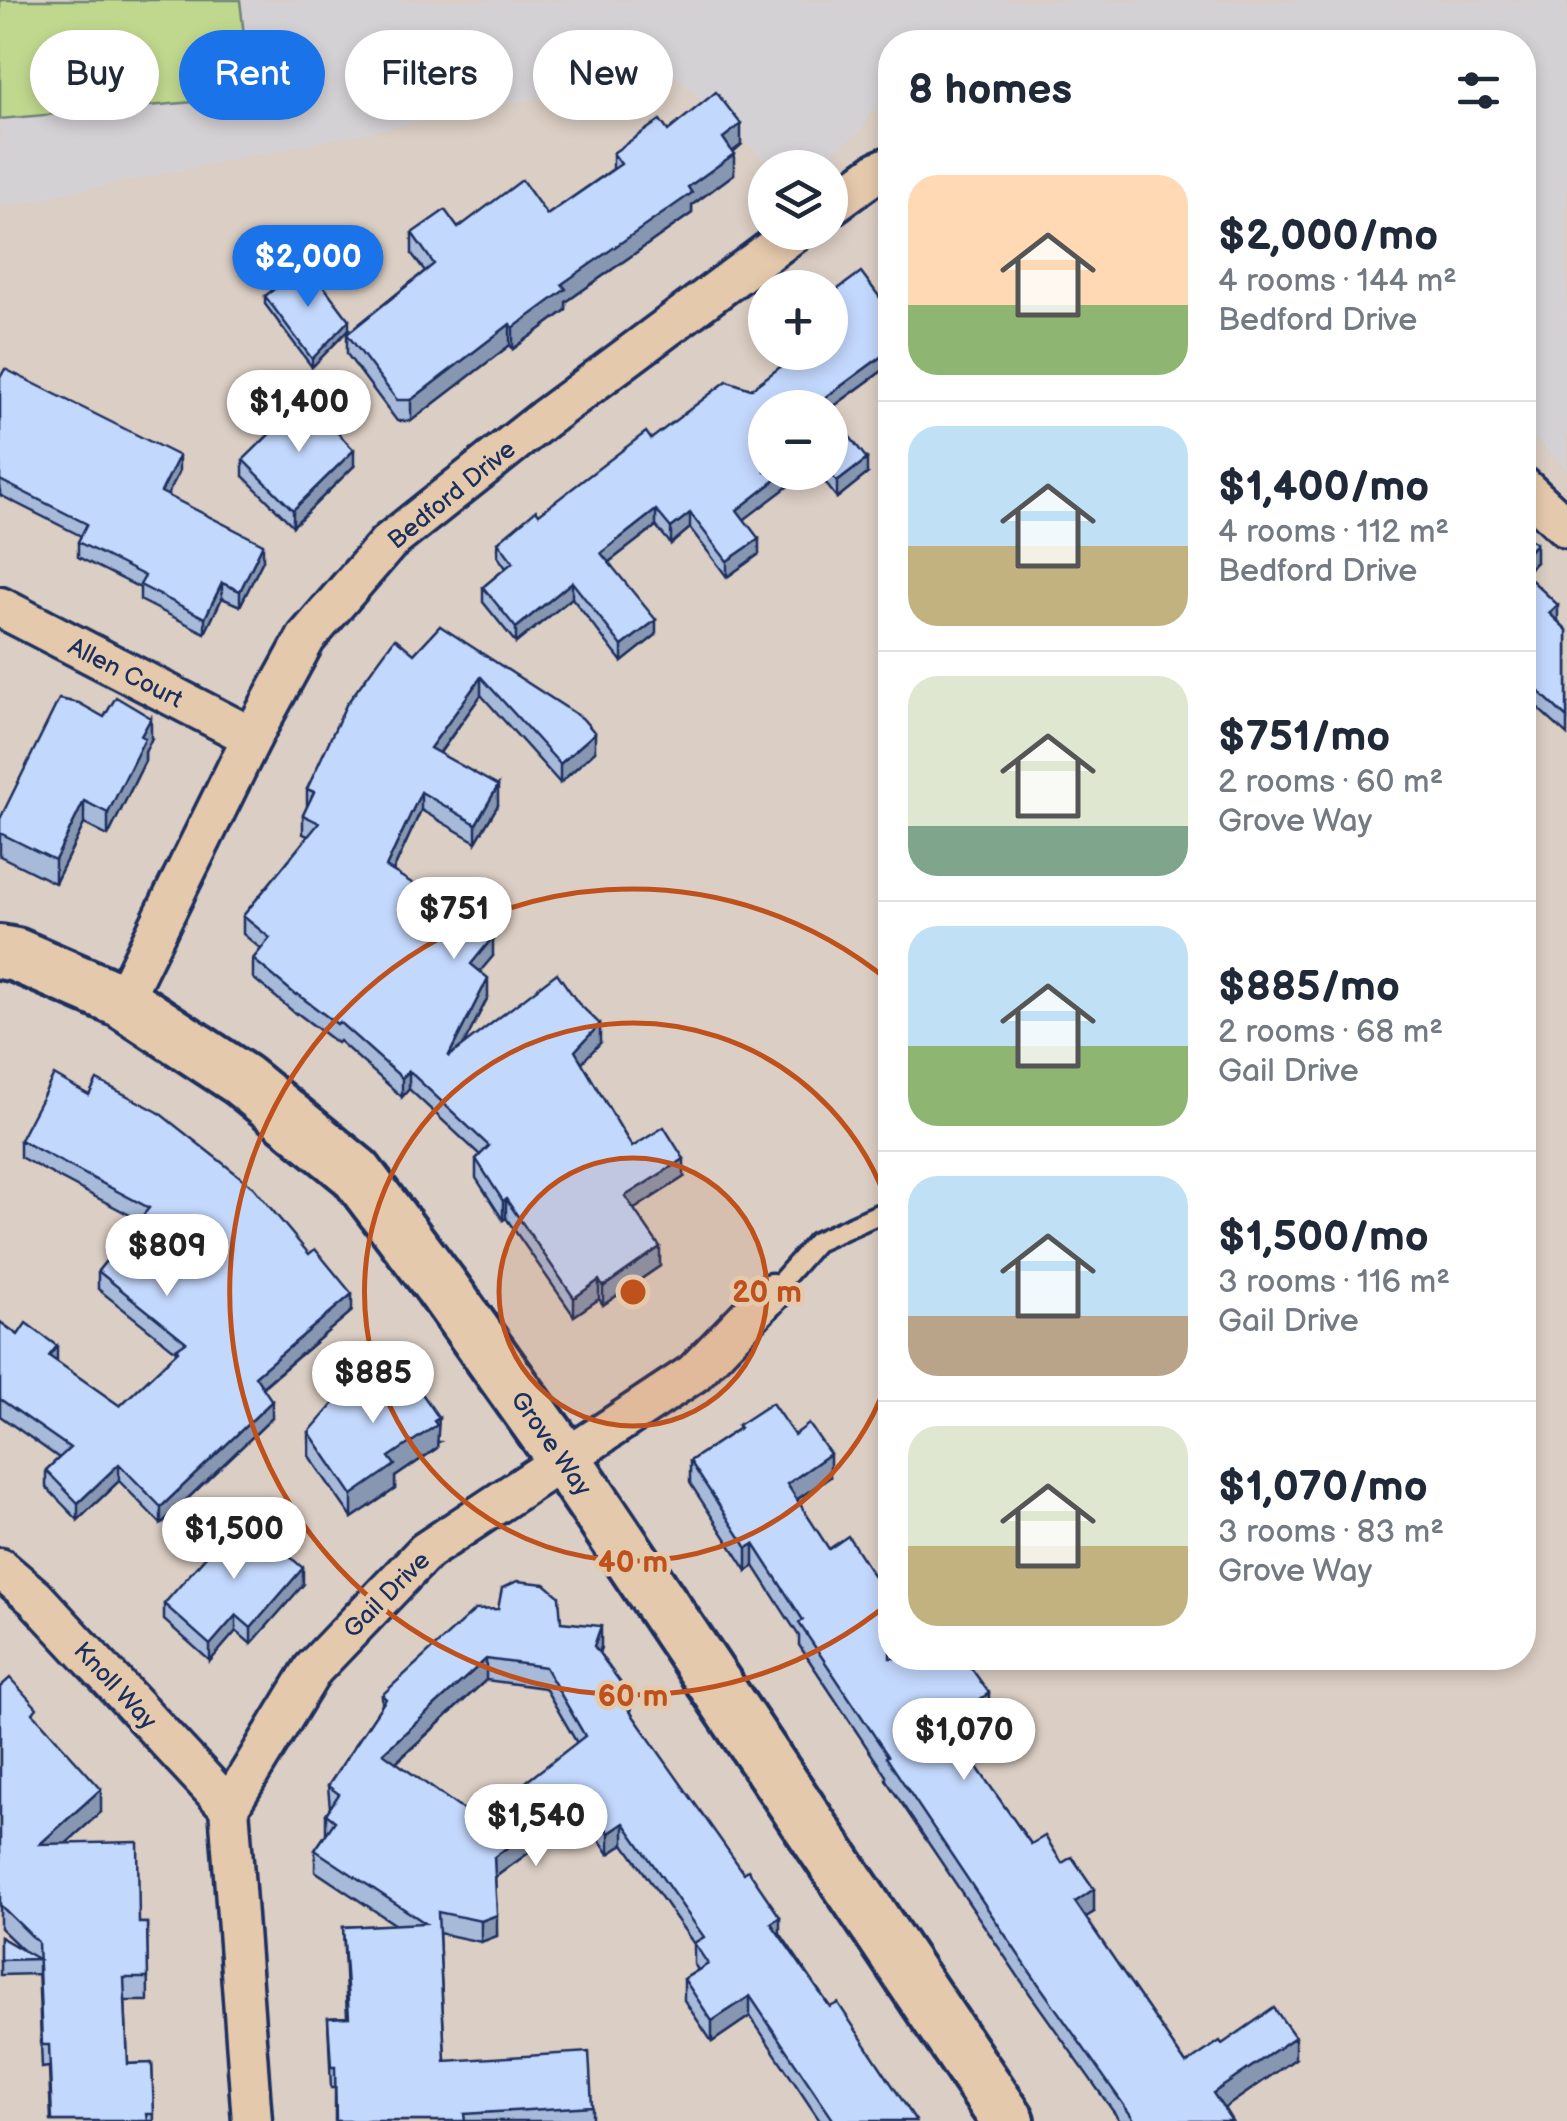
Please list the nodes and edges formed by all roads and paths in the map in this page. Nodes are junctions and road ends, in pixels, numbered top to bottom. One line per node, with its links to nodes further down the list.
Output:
1 (878, 171): 2 (street)
2 (848, 193)
3 (770, 250): 7 (street, Bedford Drive)
4 (1536, 499): 5 (street)
5 (1567, 528)
6 (0, 607): 7 (street, Allen Court)
7 (252, 737): 9 (street, Bedford Drive)
8 (0, 952): 9 (main road, Grove Way)
9 (122, 1001): 12 (main road, Grove Way)
10 (878, 1215): 11 (lane, Gail Drive)
11 (771, 1294): 12 (street, Gail Drive)
12 (564, 1459): 14 (street, Gail Drive); 16 (main road, Grove Way)
13 (0, 1568): 14 (street, Knoll Way)
14 (229, 1806): 15 (street)
15 (252, 2121)
16 (1008, 2121)

